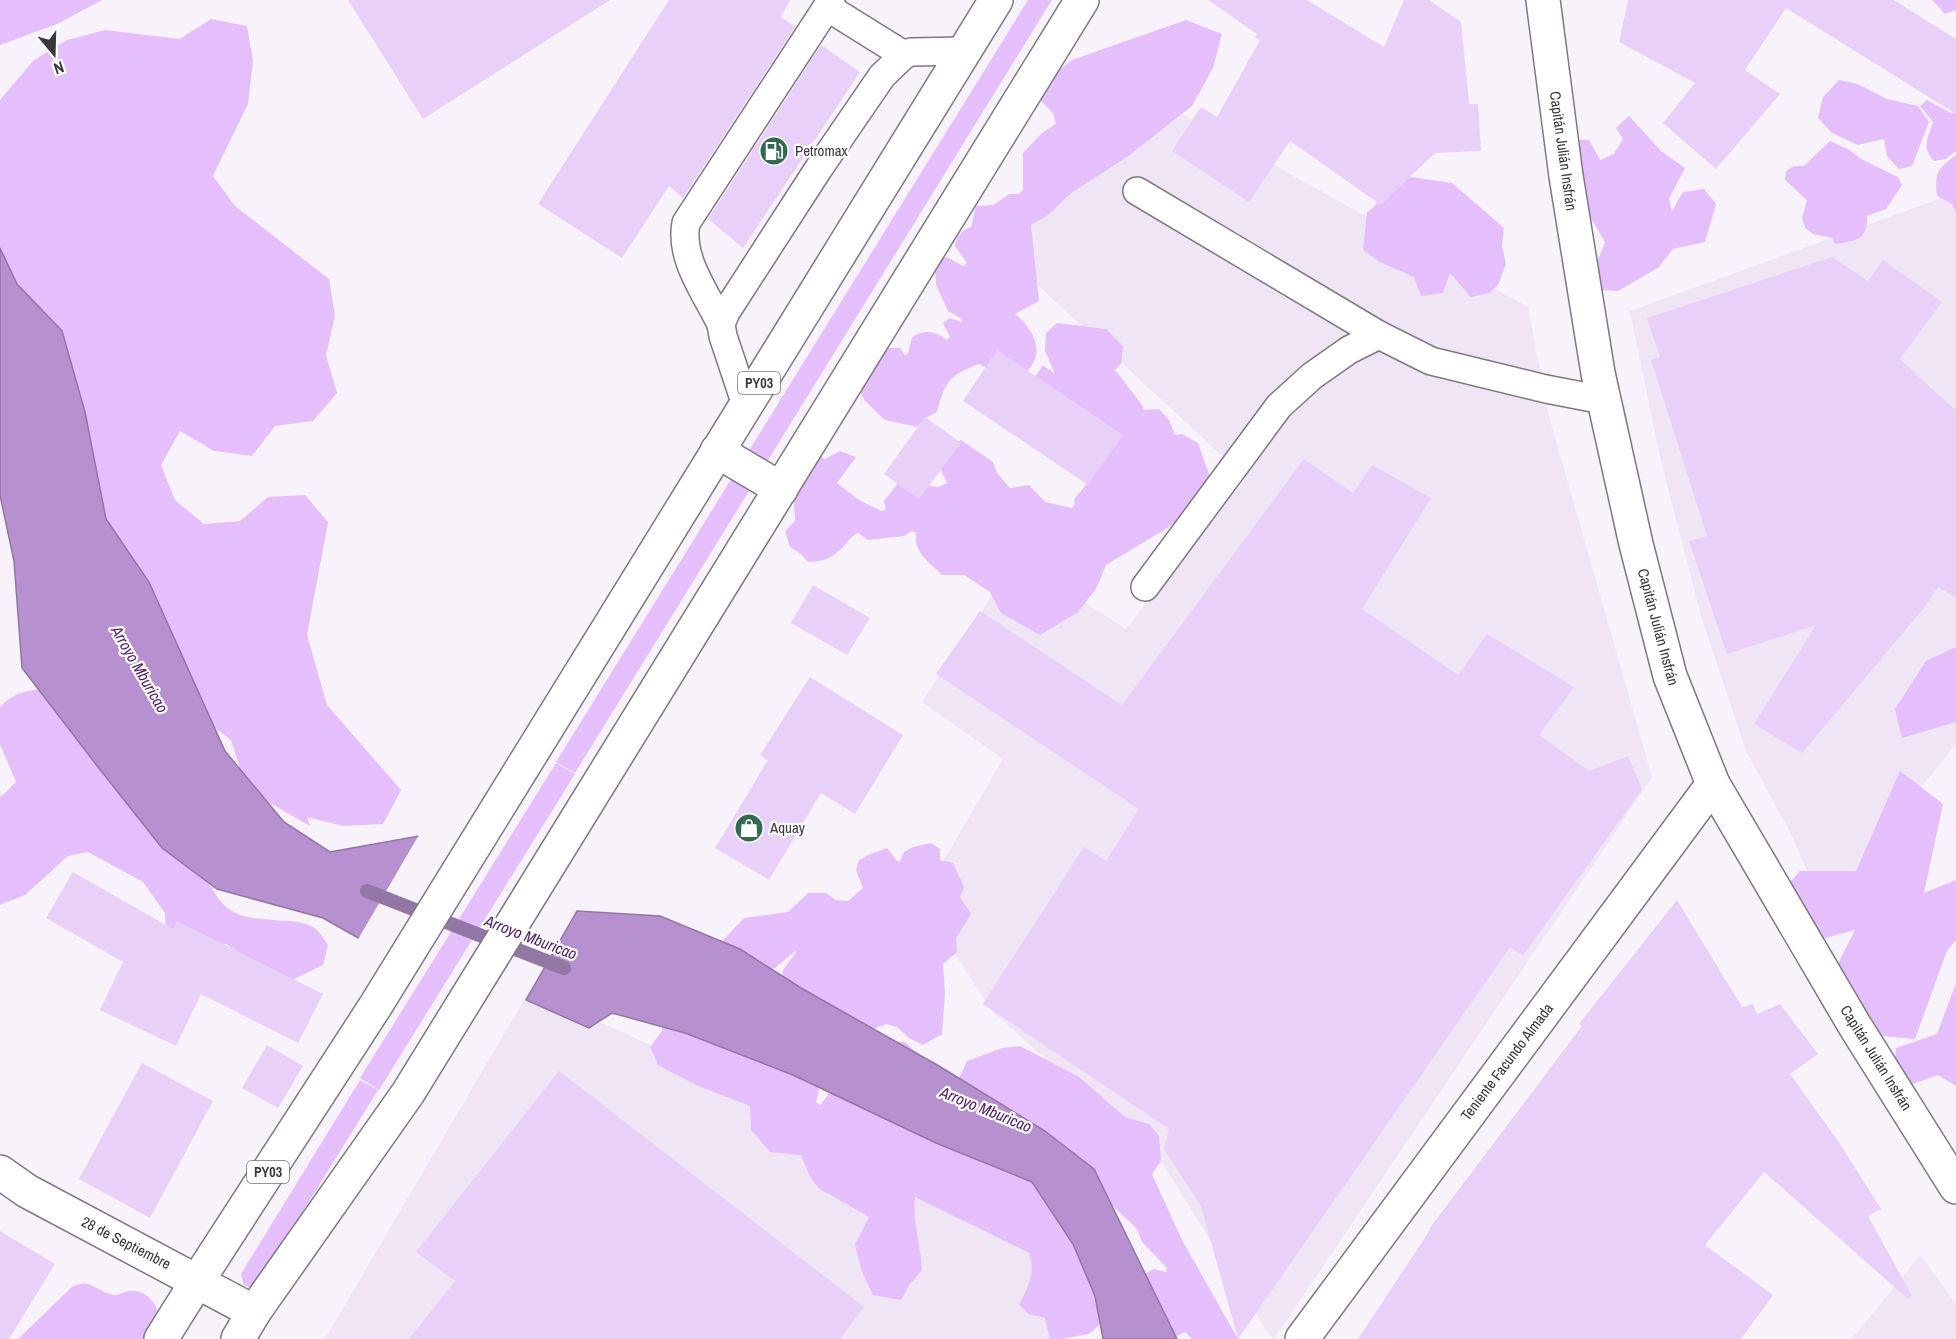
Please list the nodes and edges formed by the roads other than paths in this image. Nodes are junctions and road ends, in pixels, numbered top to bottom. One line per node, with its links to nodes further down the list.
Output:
1 (996, 0): 5 (main road, PY03)
2 (1082, 0): 13 (main road)
3 (1543, 0): 10 (main road, Capitán Julián Insfrán)
4 (829, 4): 6 (lane); 8 (lane)
5 (964, 51): 6 (lane); 11 (main road, PY03)
6 (904, 55): 8 (lane)
7 (1137, 191): 9 (lane)
8 (721, 324): 11 (lane)
9 (1379, 335): 10 (lane); 14 (lane)
10 (1603, 400): 15 (main road, Capitán Julián Insfrán)
11 (746, 405): 12 (main road, PY03)
12 (717, 451): 13 (main road); 18 (main road, PY03)
13 (781, 489): 19 (main road)
14 (1145, 587)
15 (1713, 784): 17 (main road, Capitán Julián Insfrán); 22 (main road, Teniente Facundo Almada)
16 (0, 1172): 18 (main road, 28 de Septiembre)
17 (1956, 1187)
18 (198, 1280): 19 (main road, 28 de Septiembre); 20 (main road, PY03)
19 (254, 1312): 21 (main road)
20 (161, 1339)
21 (237, 1339)
22 (1302, 1339)

